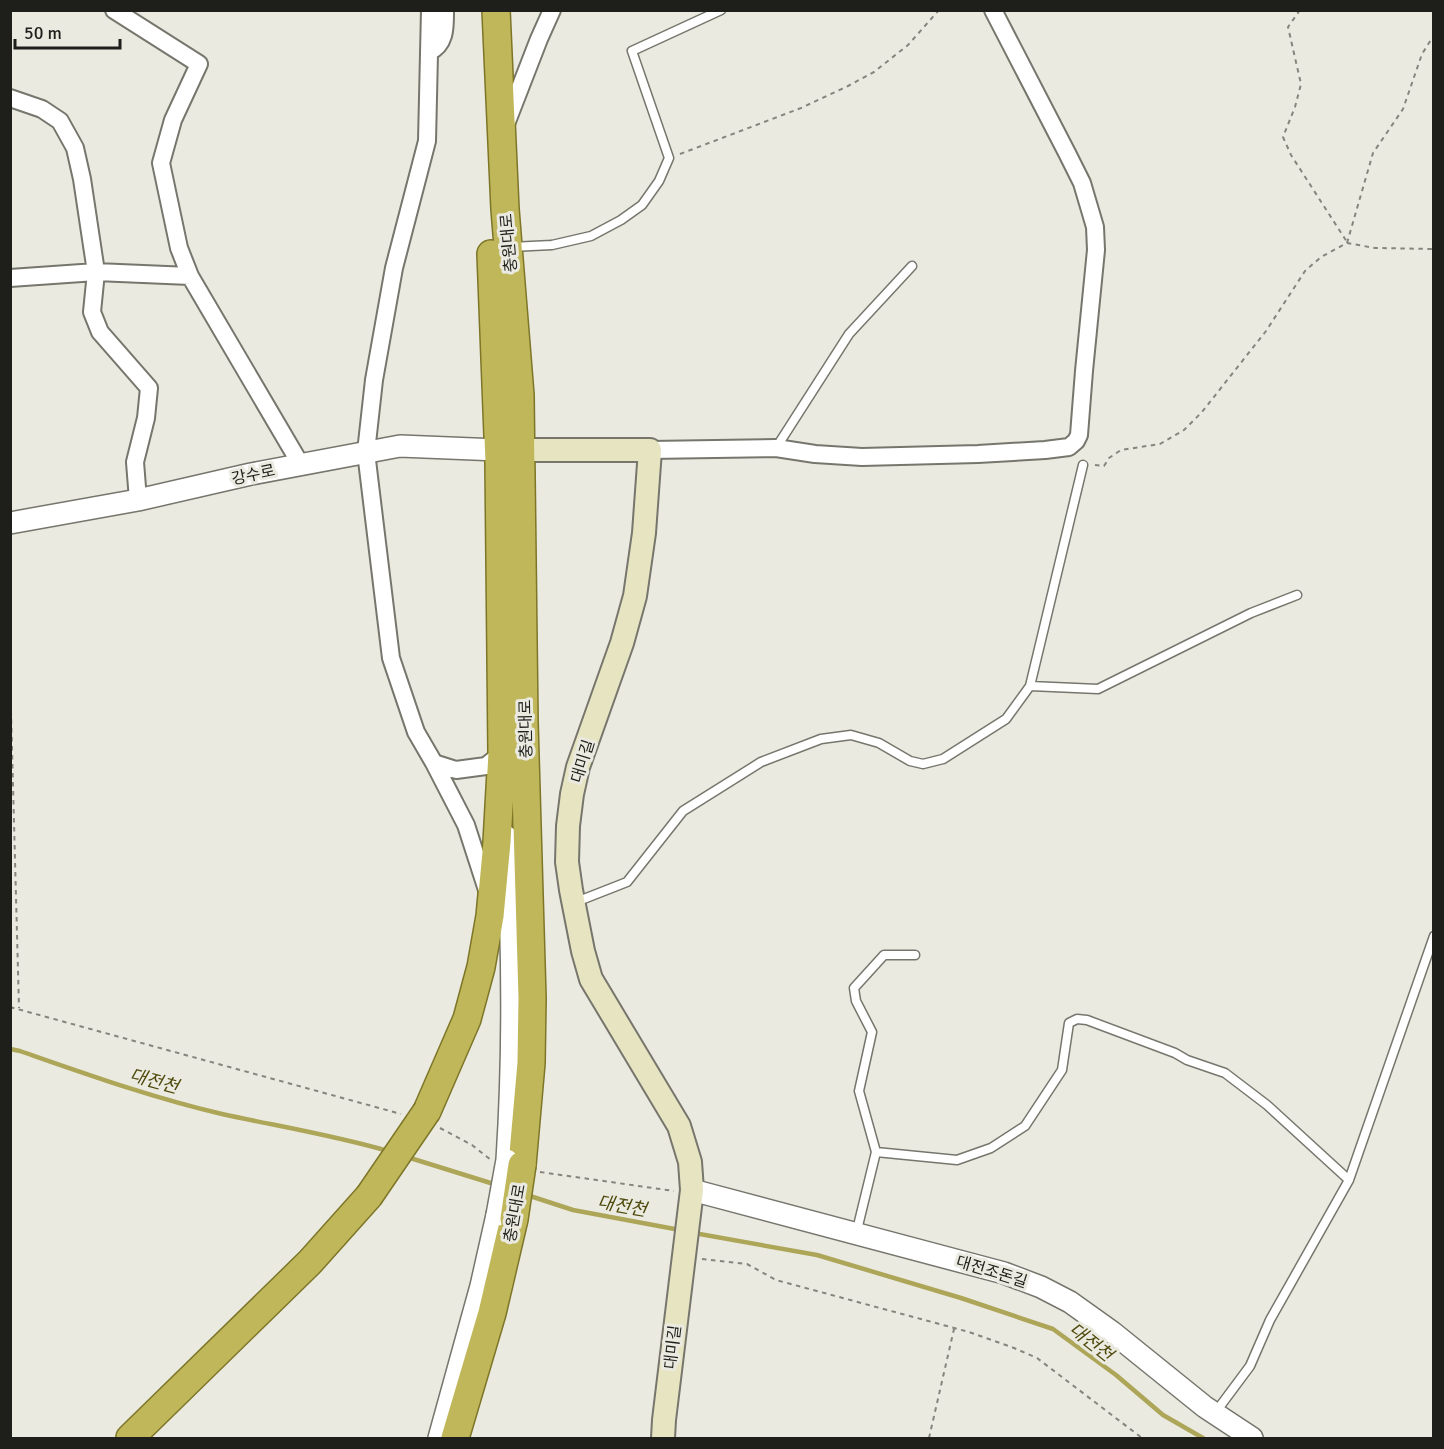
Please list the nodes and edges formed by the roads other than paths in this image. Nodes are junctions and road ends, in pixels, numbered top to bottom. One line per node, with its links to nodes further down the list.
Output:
1 (114, 10): 15 (street)
2 (430, 10): 9 (street)
3 (445, 10): 9 (street)
4 (478, 10): 18 (highway, 충원대로)
5 (496, 10): 11 (highway, 충원대로)
6 (552, 10): 11 (street)
7 (721, 10): 12 (lane)
8 (993, 10): 17 (street)
9 (429, 52): 20 (street)
10 (10, 98): 14 (street)
11 (502, 133): 12 (highway, 충원대로)
12 (508, 247): 18 (highway, 충원대로)
13 (912, 266): 17 (lane)
14 (96, 272): 15 (street); 16 (street); 23 (street)
15 (190, 276): 21 (street)
16 (10, 278)
17 (776, 448): 19 (street)
18 (509, 450): 19 (main road); 20 (street, 강수로); 27 (highway, 충원대로); 34 (highway, 충원대로)
19 (650, 450): 30 (main road, 대미길)
20 (366, 452): 21 (street, 강수로); 28 (street)
21 (301, 465): 23 (street, 강수로)
22 (1083, 465): 26 (lane)
23 (138, 500): 24 (street, 강수로)
24 (10, 523)
25 (1297, 595): 26 (lane)
26 (1030, 686): 30 (lane)
27 (502, 753): 28 (street); 29 (highway, 충원대로); 34 (street)
28 (434, 764): 29 (street)
29 (491, 902): 40 (highway, 충원대로, bridge)
30 (574, 903): 36 (main road, 대미길)
31 (1434, 936): 35 (lane)
32 (915, 955): 33 (lane)
33 (876, 1152): 35 (lane); 38 (lane)
34 (515, 1164): 37 (highway, 충원대로, bridge)
35 (1349, 1180): 39 (lane)
36 (691, 1197): 38 (street, 대전조돈길); 43 (main road, 대미길)
37 (505, 1217): 41 (street, 충원대로); 42 (highway, 충원대로)
38 (856, 1233): 39 (street, 대전조돈길)
39 (1215, 1413): 44 (street, 대전조돈길)
40 (130, 1438)
41 (439, 1438)
42 (456, 1438)
43 (663, 1438)
44 (1252, 1438)

